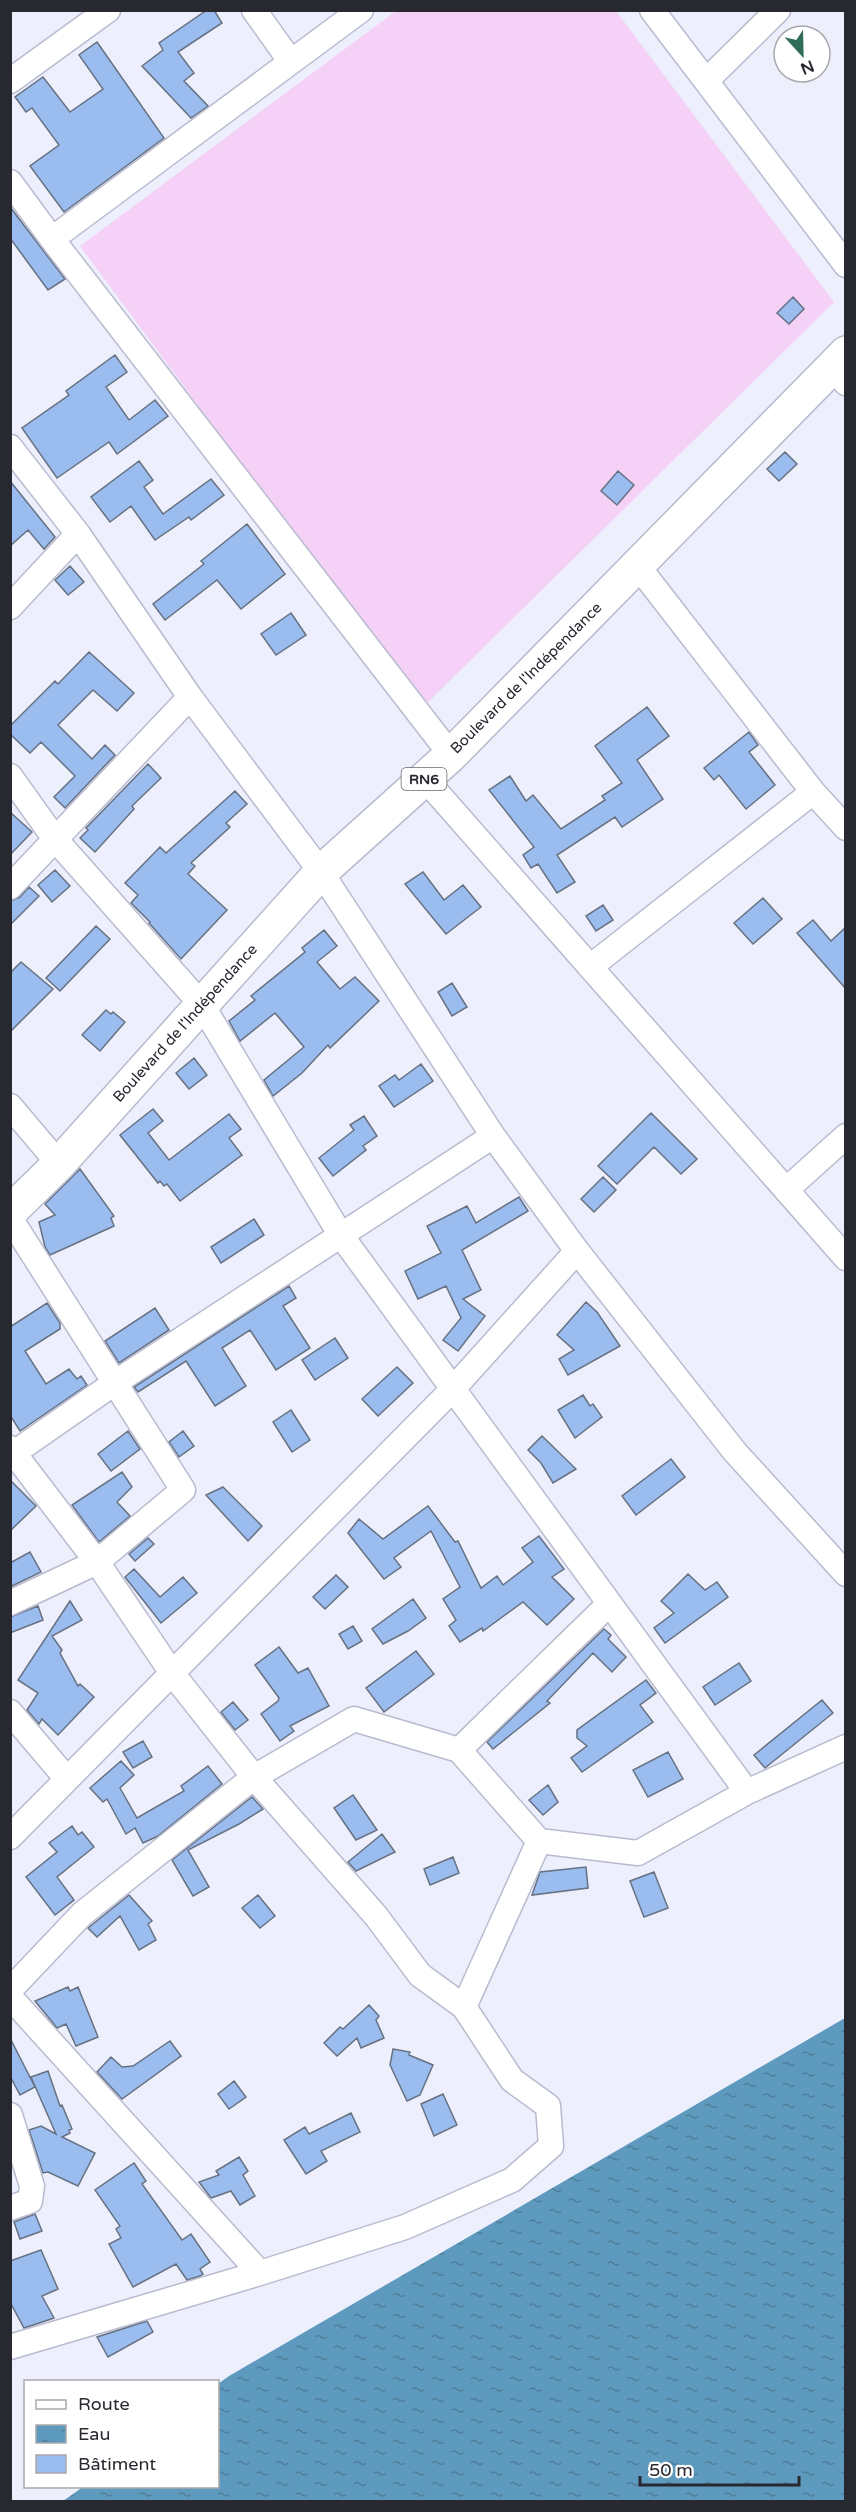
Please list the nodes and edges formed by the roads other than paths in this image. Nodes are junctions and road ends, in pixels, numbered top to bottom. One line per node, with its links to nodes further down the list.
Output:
1 (108, 10): 7 (street)
2 (254, 10): 6 (street)
3 (361, 10): 6 (street)
4 (652, 10): 8 (street)
5 (778, 10): 8 (street)
6 (291, 62): 10 (street)
7 (10, 81)
8 (705, 81): 11 (street)
9 (10, 182): 10 (street)
10 (52, 238): 18 (street)
11 (846, 265)
12 (841, 367): 15 (highway, Boulevard de l'Indépendance / RN6)
13 (10, 447): 14 (street)
14 (78, 534): 16 (street); 17 (street)
15 (637, 565): 18 (highway, Boulevard de l'Indépendance / RN6); 21 (street)
16 (10, 607)
17 (190, 697): 23 (street); 24 (street)
18 (451, 754): 20 (highway, Boulevard de l'Indépendance / RN6)
19 (10, 776): 23 (street)
20 (425, 778): 24 (highway, Boulevard de l'Indépendance / RN6); 26 (street)
21 (813, 792): 22 (street); 26 (street)
22 (846, 828)
23 (55, 839): 25 (street); 27 (street)
24 (321, 872): 27 (highway, Boulevard de l'Indépendance / RN6); 29 (street)
25 (10, 887)
26 (590, 967): 32 (street)
27 (202, 1005): 31 (highway, Boulevard de l'Indépendance / RN6); 35 (street)
28 (10, 1106): 31 (street)
29 (493, 1136): 35 (street); 36 (street)
30 (846, 1136): 32 (street)
31 (59, 1164): 33 (highway, Boulevard de l'Indépendance / RN6)
32 (786, 1190): 37 (street)
33 (10, 1212)
34 (10, 1218): 38 (street)
35 (340, 1234): 38 (street); 39 (street)
36 (577, 1251): 39 (street); 42 (street)
37 (846, 1258)
38 (116, 1382): 40 (street); 41 (street)
39 (452, 1390): 44 (street); 45 (street)
40 (12, 1451): 41 (street)
41 (97, 1562): 43 (street); 45 (street)
42 (846, 1574)
43 (10, 1604)
44 (609, 1604): 48 (street); 51 (street)
45 (172, 1673): 49 (street); 50 (street)
46 (12, 1717): 50 (street)
47 (846, 1747): 51 (street)
48 (459, 1750): 49 (street); 53 (street)
49 (254, 1777): 54 (street); 56 (street)
50 (67, 1779): 52 (street)
51 (747, 1792): 53 (street)
52 (10, 1837)
53 (539, 1841): 56 (street)
54 (10, 1990)
55 (10, 1996): 59 (street)
56 (464, 2007): 59 (street)
57 (10, 2115): 58 (street)
58 (10, 2208)
59 (260, 2273): 60 (street)
60 (10, 2347)

